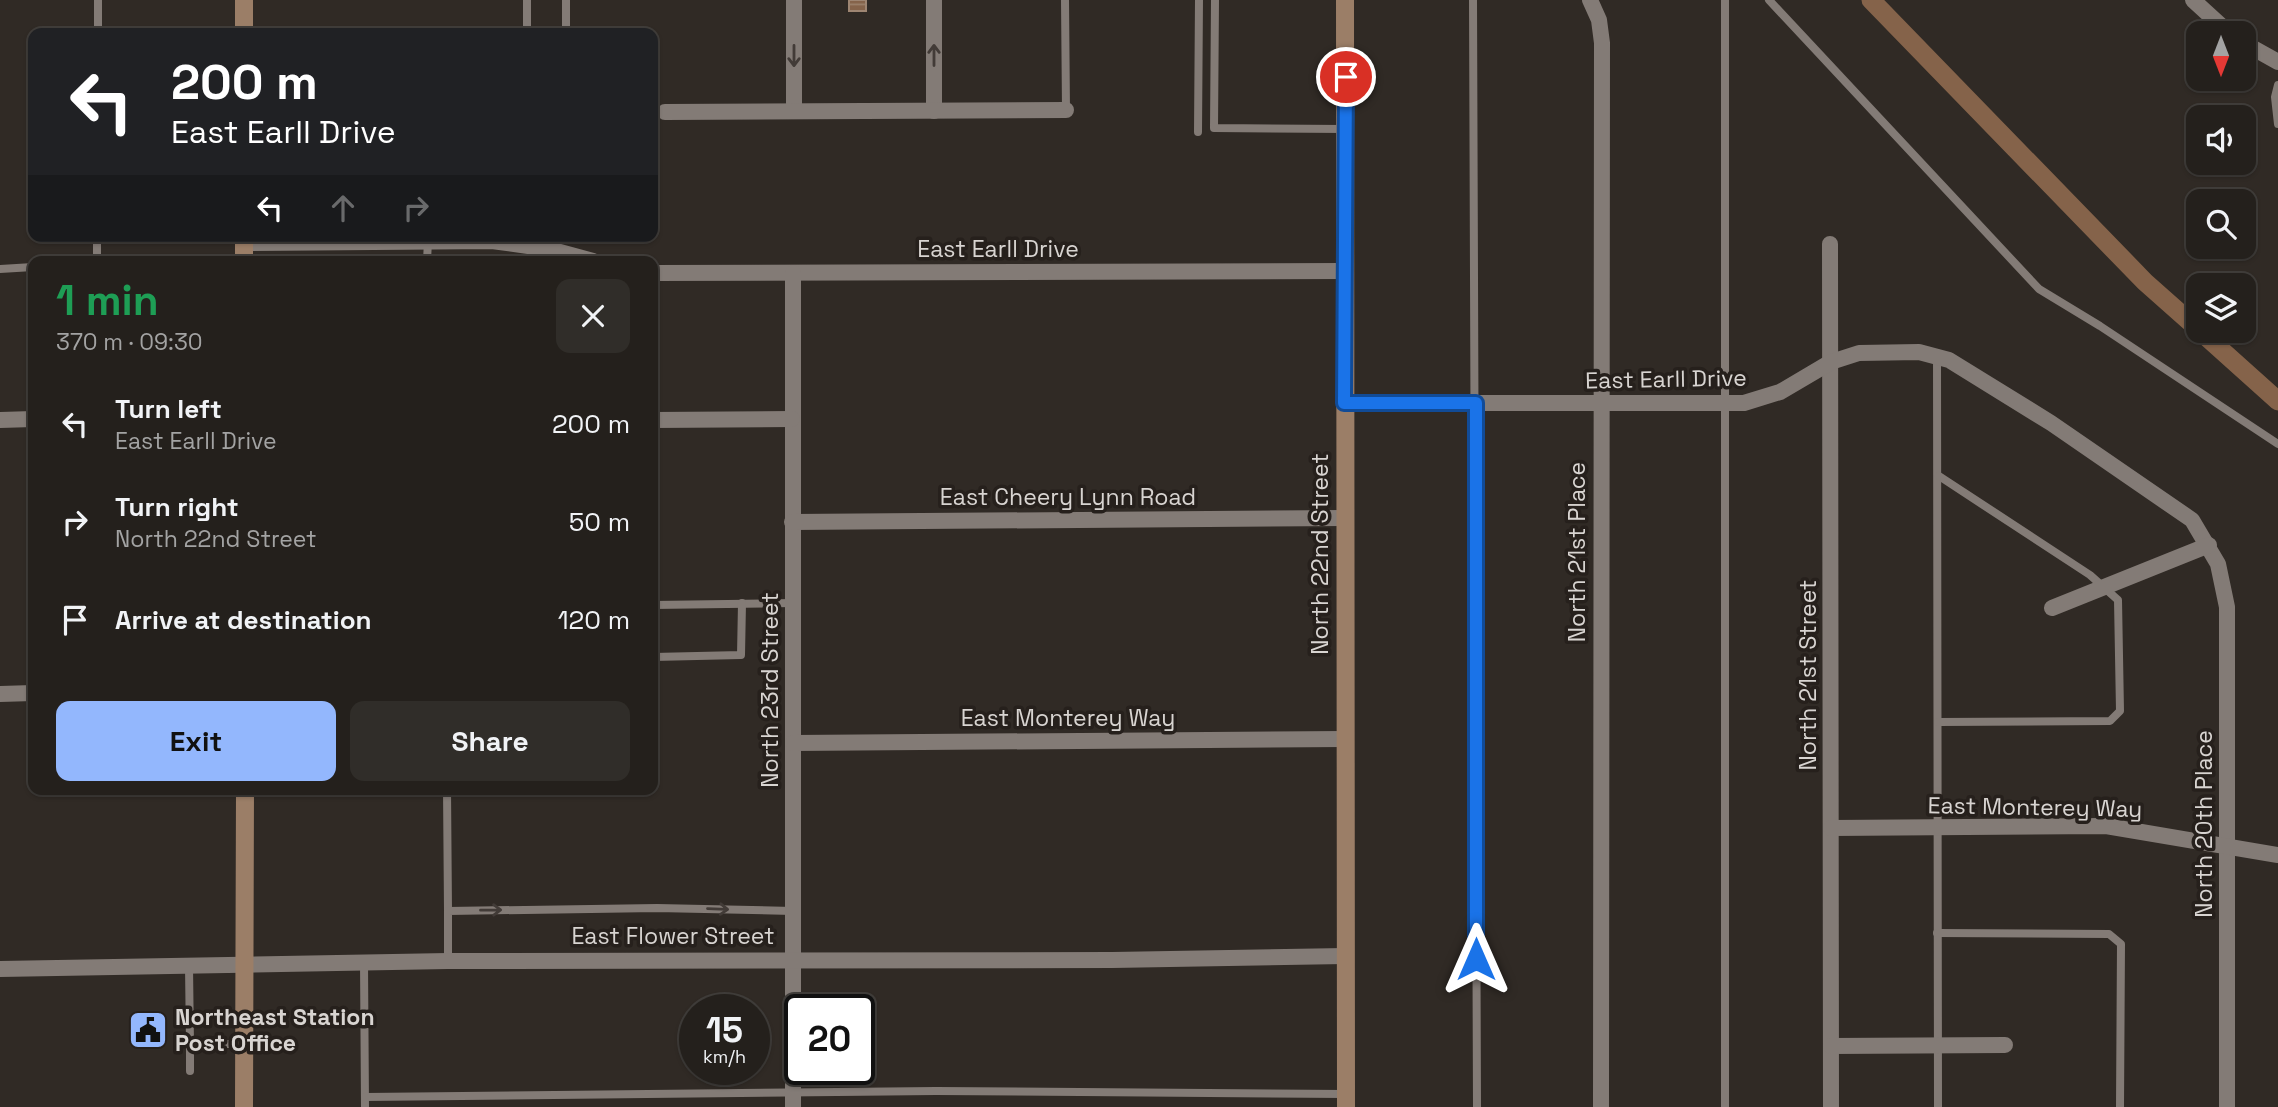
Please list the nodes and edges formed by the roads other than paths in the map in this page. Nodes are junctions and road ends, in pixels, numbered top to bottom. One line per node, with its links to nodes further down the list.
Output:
1 (98, 0): 17 (lane)
2 (244, 0): 18 (street)
3 (527, 0): 19 (lane)
4 (566, 0): 20 (lane)
5 (794, 0): 25 (street, one-way to 25)
6 (934, 0): 26 (street, one-way to 6)
7 (1065, 0): 24 (lane)
8 (1199, 0): 30 (lane)
9 (1215, 0): 29 (lane)
10 (1345, 0): 29 (street, North 22nd Street)
11 (1473, 0): 44 (lane)
12 (1590, 0): 45 (street, North 21st Place)
13 (1725, 0): 46 (lane)
14 (1769, 0): 51 (lane)
15 (2193, 0): 16 (street)
16 (2217, 21)
17 (98, 28)
18 (244, 28)
19 (527, 28)
20 (566, 28)
21 (2256, 50): 22 (street)
22 (2278, 62)
23 (2278, 85): 28 (lane)
24 (1066, 110): 26 (street)
25 (794, 111): 26 (street); 27 (street)
26 (933, 111)
27 (665, 112)
28 (2278, 124)
29 (1346, 129): 38 (street, North 22nd Street)
30 (1198, 132)
31 (428, 242): 33 (street); 34 (lane); 35 (street)
32 (1830, 244): 42 (street, North 21st Street)
33 (244, 247)
34 (427, 256)
35 (572, 256)
36 (28, 267): 37 (lane)
37 (0, 269)
38 (1344, 271): 40 (street, East Earll Drive); 43 (street, North 22nd Street)
39 (658, 273): 40 (street, East Earll Drive)
40 (793, 273): 48 (street, North 23rd Street)
41 (1937, 356): 42 (street, East Earll Drive); 52 (lane); 55 (street, East Earll Drive)
42 (1831, 362): 46 (street, East Earll Drive); 70 (street, North 21st Street)
43 (1344, 403): 44 (street, East Earll Drive); 53 (street, North 22nd Street)
44 (1476, 403): 45 (street, East Earll Drive); 94 (lane)
45 (1600, 403): 46 (street, East Earll Drive); 95 (street, North 21st Place)
46 (1725, 404): 96 (lane)
47 (28, 419): 49 (street)
48 (792, 419): 50 (street); 54 (street, North 23rd Street)
49 (0, 420)
50 (658, 420)
51 (2278, 444)
52 (1939, 476): 56 (lane); 64 (lane)
53 (1344, 518): 54 (street, East Cheery Lynn Road); 65 (street, North 22nd Street)
54 (792, 522): 58 (street, North 23rd Street)
55 (2209, 545): 56 (street); 71 (street, North 20th Place)
56 (2105, 587): 60 (street); 64 (lane)
57 (742, 603): 58 (lane); 59 (lane); 61 (lane)
58 (793, 603): 66 (street, North 23rd Street)
59 (658, 605)
60 (2052, 608)
61 (658, 657)
62 (28, 693): 63 (street)
63 (0, 694)
64 (1938, 722): 69 (lane)
65 (1344, 739): 66 (street, East Monterey Way); 76 (street, North 22nd Street)
66 (793, 743): 74 (street, North 23rd Street)
67 (245, 795): 80 (street)
68 (447, 795): 73 (lane)
69 (1936, 827): 70 (street, East Monterey Way); 71 (street, East Monterey Way); 75 (lane)
70 (1831, 828): 87 (street, North 21st Street)
71 (2226, 844): 72 (street, East Monterey Way); 100 (street, North 20th Place)
72 (2278, 855)
73 (448, 911): 74 (lane, one-way to 74); 78 (lane)
74 (793, 911): 77 (street, North 23rd Street)
75 (1937, 933): 85 (lane); 99 (lane)
76 (1345, 956): 77 (street, East Flower Street); 90 (street, North 22nd Street)
77 (793, 958): 78 (street, East Flower Street); 91 (street, North 23rd Street)
78 (448, 961): 79 (street, East Flower Street)
79 (365, 962): 80 (street, East Flower Street); 89 (lane)
80 (245, 964): 81 (street, East Flower Street); 84 (street)
81 (189, 966): 82 (street, East Flower Street); 83 (lane)
82 (0, 969)
83 (190, 1044): 84 (lane); 88 (lane)
84 (245, 1044): 92 (street)
85 (1938, 1045): 86 (street); 87 (street); 98 (lane)
86 (2006, 1045)
87 (1831, 1046): 97 (street, North 21st Street)
88 (190, 1071)
89 (365, 1097): 91 (lane); 93 (lane)
90 (1346, 1100): 91 (lane)
91 (793, 1101)
92 (244, 1107)
93 (365, 1107)
94 (1477, 1107)
95 (1601, 1107)
96 (1725, 1107)
97 (1831, 1107)
98 (1938, 1107)
99 (2120, 1107)
100 (2227, 1107)

